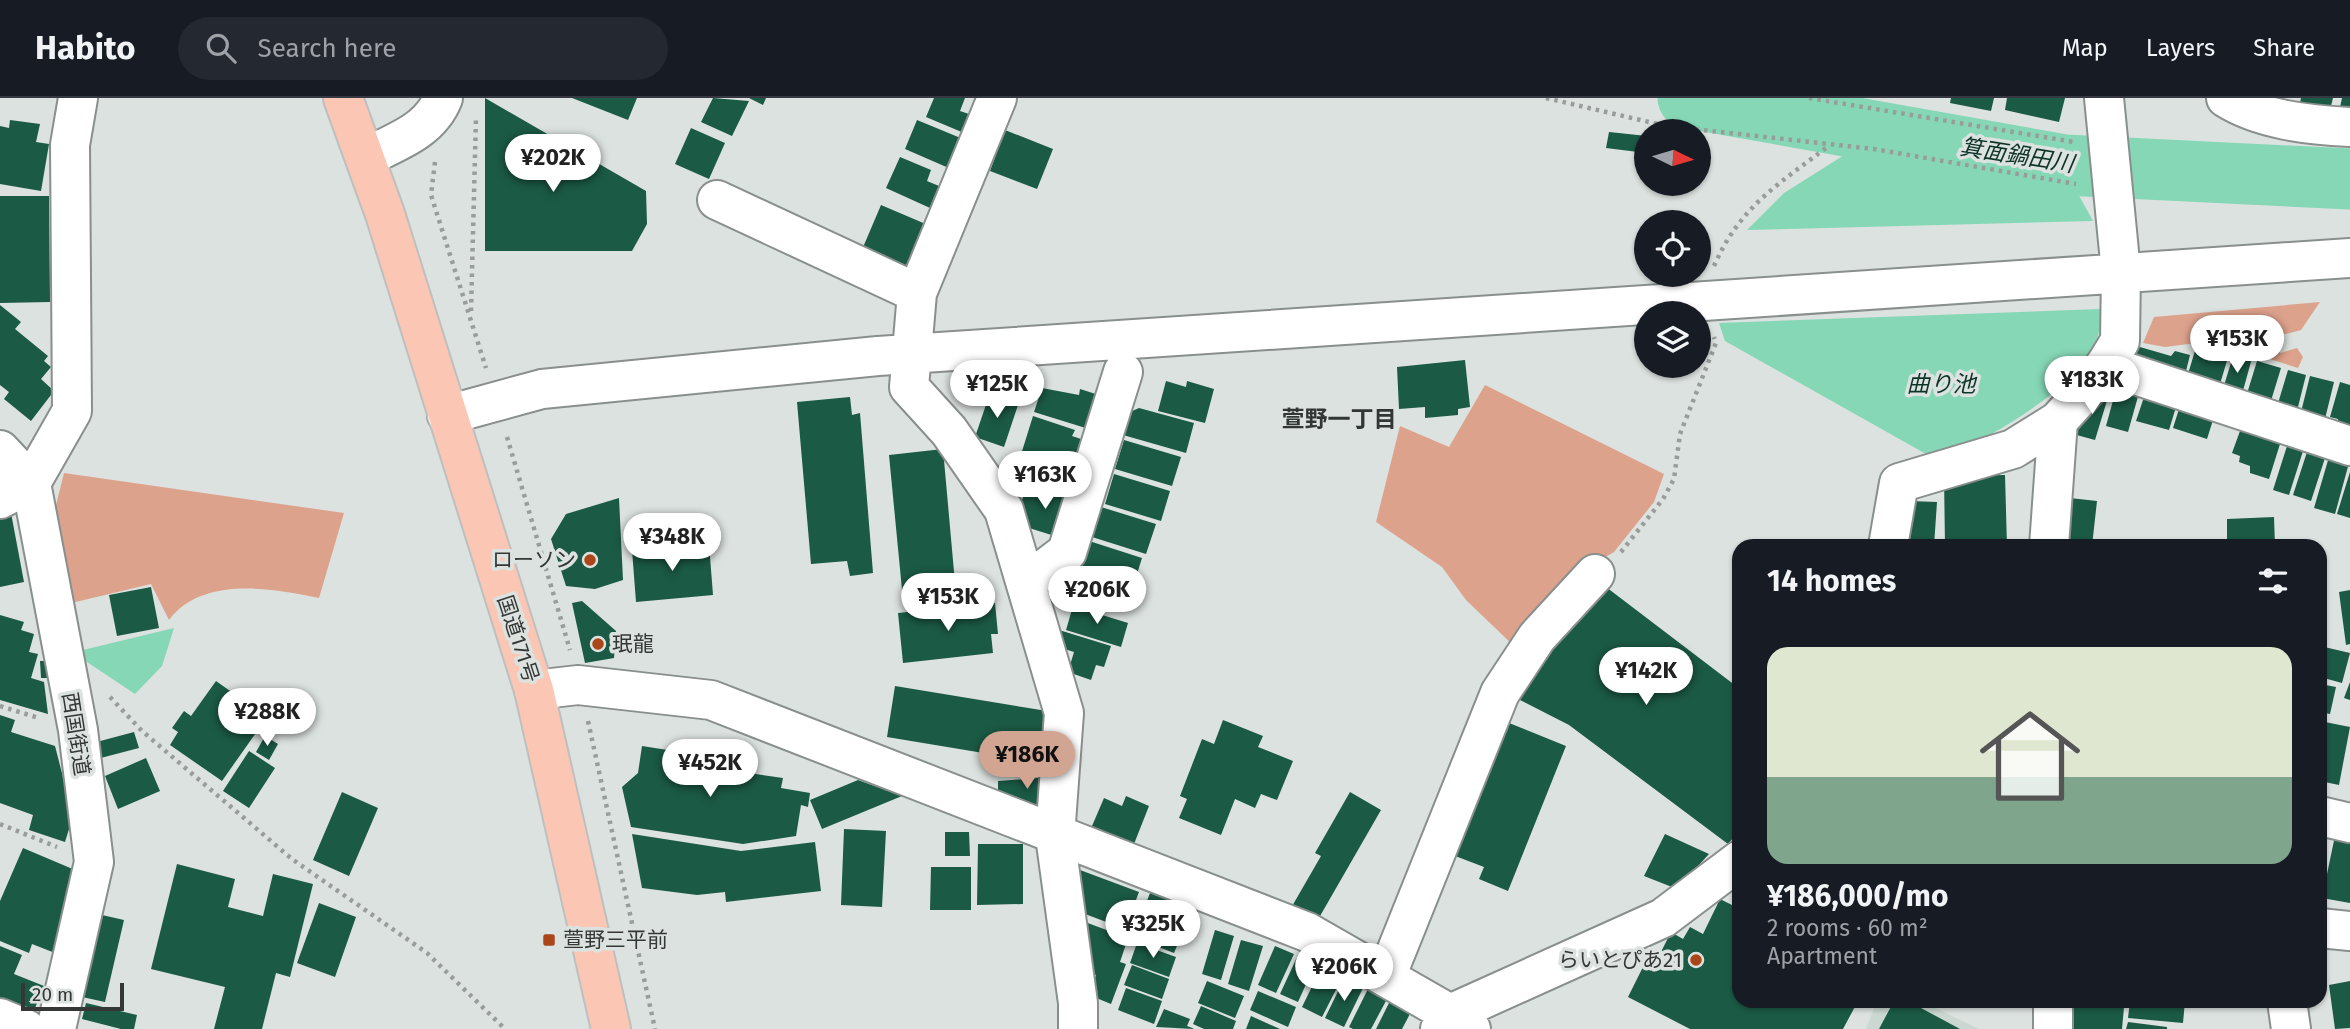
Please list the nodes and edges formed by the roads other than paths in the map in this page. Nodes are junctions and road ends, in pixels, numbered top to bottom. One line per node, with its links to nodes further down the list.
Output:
1 (343, 98): 8 (highway, 国道171号)
2 (997, 98): 12 (street)
3 (2104, 98): 11 (street)
4 (2226, 98): 7 (street)
5 (460, 102): 8 (street)
6 (67, 103): 20 (street)
7 (2350, 127)
8 (366, 157): 16 (highway, 国道171号)
9 (717, 200): 12 (street)
10 (2350, 258): 11 (street)
11 (2121, 272): 13 (street); 14 (street)
12 (917, 293): 13 (street)
13 (912, 354): 16 (street); 24 (street)
14 (2105, 365): 17 (street); 18 (street)
15 (1123, 372): 24 (street)
16 (447, 415): 25 (highway, 国道171号)
17 (2058, 421): 21 (street); 22 (street)
18 (2350, 446)
19 (0, 450): 20 (street)
20 (16, 491): 35 (street, 西国街道)
21 (1889, 539)
22 (2050, 539)
23 (1595, 574): 30 (street)
24 (1026, 583): 26 (street)
25 (534, 690): 26 (street); 36 (highway, 国道171号)
26 (1055, 836): 30 (street); 37 (street)
27 (1732, 866): 34 (street)
28 (2327, 929): 29 (street)
29 (2350, 931)
30 (1386, 977): 34 (street)
31 (2053, 1008): 38 (street)
32 (2288, 1008): 39 (street)
33 (0, 1018): 35 (street)
34 (1454, 1024)
35 (53, 1028)
36 (611, 1029)
37 (1078, 1029)
38 (2053, 1029)
39 (2291, 1029)

